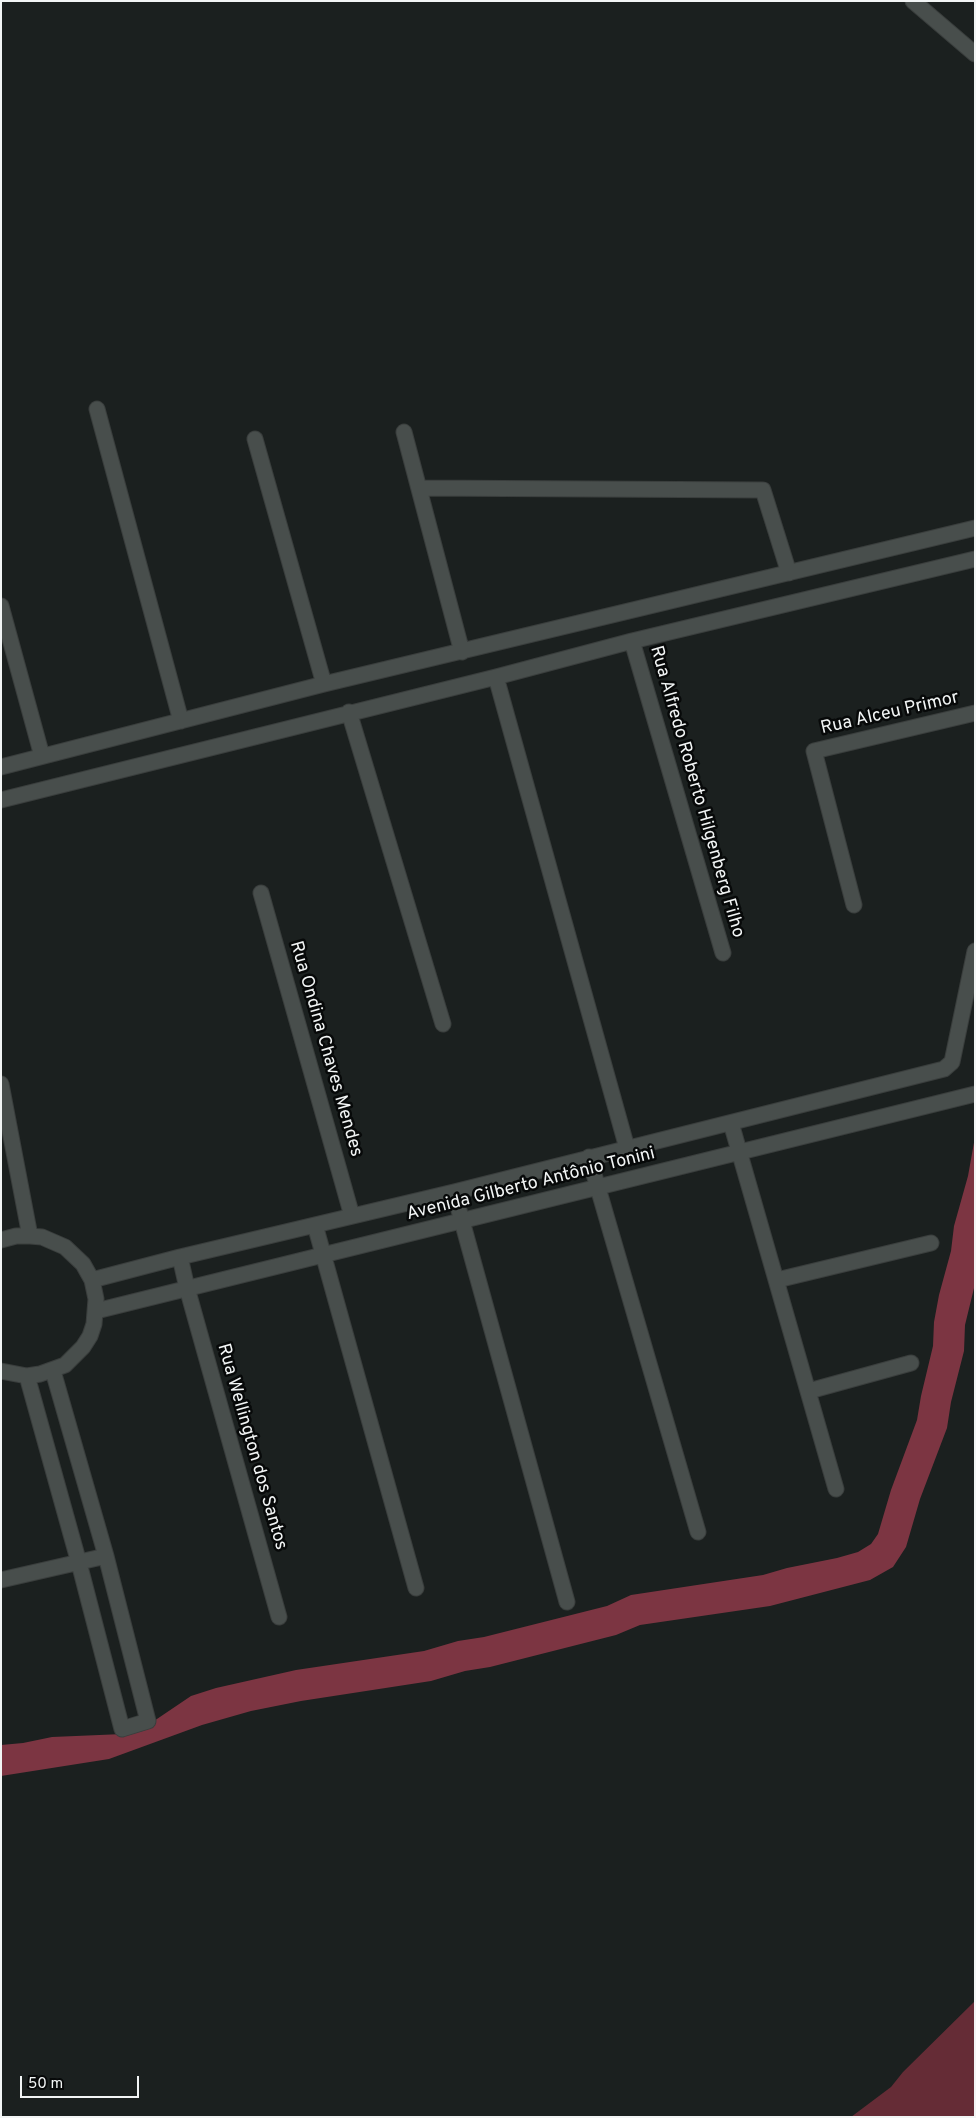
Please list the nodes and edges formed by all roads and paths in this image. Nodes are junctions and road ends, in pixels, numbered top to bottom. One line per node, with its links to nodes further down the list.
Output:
1 (913, 1): 2 (street)
2 (975, 54)
3 (97, 409): 17 (street)
4 (404, 432): 6 (street)
5 (255, 439): 14 (street)
6 (420, 488): 9 (street); 12 (street)
7 (975, 528): 9 (street)
8 (975, 558): 11 (street)
9 (789, 573): 12 (street)
10 (1, 606): 18 (street)
11 (632, 641): 13 (street); 24 (street, Rua Alfredo Roberto Hilgenberg Filho)
12 (462, 652): 14 (street)
13 (496, 677): 15 (street); 29 (street)
14 (324, 684): 17 (street)
15 (349, 712): 20 (street); 25 (street)
16 (975, 713): 22 (street, Rua Alceu Primor)
17 (181, 721): 18 (street)
18 (42, 756): 19 (street)
19 (1, 767)
20 (1, 800)
21 (261, 893): 34 (street, Rua Ondina Chaves Mendes)
22 (854, 905)
23 (975, 950): 28 (street, Avenida Gilberto Antônio Tonini)
24 (723, 954)
25 (443, 1024)
26 (1, 1084): 38 (street)
27 (975, 1094): 30 (street, Avenida Gilberto Antônio Tonini)
28 (731, 1123): 29 (street, Avenida Gilberto Antônio Tonini); 30 (street)
29 (627, 1148): 31 (street, Avenida Gilberto Antônio Tonini)
30 (741, 1152): 32 (street, Avenida Gilberto Antônio Tonini); 43 (street)
31 (589, 1157): 32 (street); 33 (street, Avenida Gilberto Antônio Tonini)
32 (599, 1187): 35 (street, Avenida Gilberto Antônio Tonini); 52 (street)
33 (454, 1192): 34 (street, Avenida Gilberto Antônio Tonini); 35 (street)
34 (352, 1216): 36 (street, Avenida Gilberto Antônio Tonini)
35 (463, 1221): 40 (street, Avenida Gilberto Antônio Tonini); 57 (street)
36 (315, 1225): 40 (street); 41 (street, Avenida Gilberto Antônio Tonini)
37 (2, 1236): 38 (street)
38 (30, 1236): 42 (street)
39 (931, 1243): 43 (street)
40 (324, 1255): 44 (street, Avenida Gilberto Antônio Tonini); 56 (street)
41 (180, 1257): 42 (street, Avenida Gilberto Antônio Tonini); 44 (street, Rua Wellington dos Santos)
42 (92, 1280): 45 (street)
43 (778, 1280): 50 (street)
44 (187, 1288): 45 (street, Avenida Gilberto Antônio Tonini); 58 (street, Rua Wellington dos Santos)
45 (96, 1312): 47 (street)
46 (911, 1363): 50 (street)
47 (53, 1370): 49 (street); 53 (street)
48 (1, 1371): 49 (street)
49 (27, 1376): 54 (street)
50 (809, 1391): 51 (street)
51 (836, 1489)
52 (698, 1532)
53 (106, 1556): 54 (street); 54 (street)
54 (79, 1563): 55 (street)
55 (1, 1580)
56 (416, 1588)
57 (567, 1602)
58 (279, 1617)

